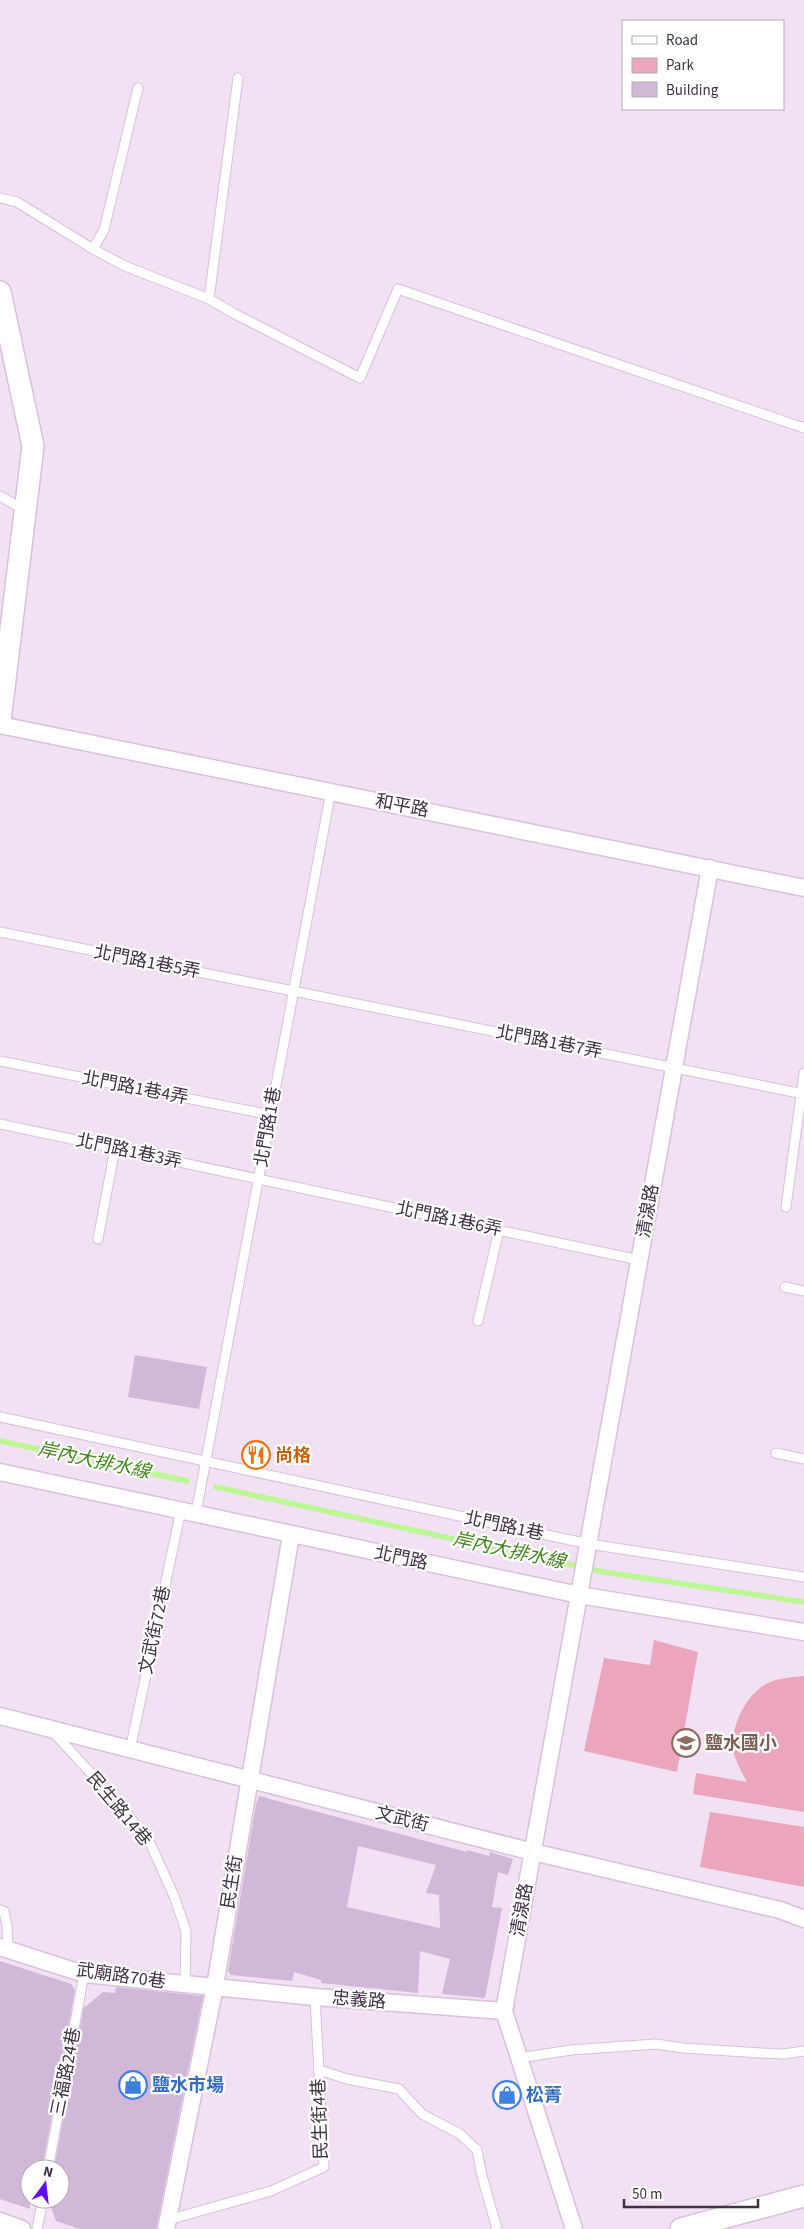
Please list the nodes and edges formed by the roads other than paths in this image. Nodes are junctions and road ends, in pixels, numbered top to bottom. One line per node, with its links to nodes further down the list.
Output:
1 (238, 78): 6 (lane)
2 (138, 88): 4 (lane)
3 (0, 198): 4 (lane)
4 (93, 250): 6 (lane)
5 (0, 292): 9 (street)
6 (209, 299): 7 (lane)
7 (804, 428)
8 (0, 496): 9 (lane)
9 (24, 510): 10 (street)
10 (0, 721)
11 (0, 725): 12 (street, 和平路)
12 (330, 791): 13 (street, 和平路); 16 (lane, 北門路1巷)
13 (710, 868): 14 (street, 和平路); 18 (street, 清湶路)
14 (804, 888)
15 (0, 932): 16 (lane, 北門路1巷5弄)
16 (293, 991): 18 (lane, 北門路1巷7弄); 21 (lane, 北門路1巷)
17 (0, 1061): 21 (lane, 北門路1巷4弄)
18 (674, 1068): 20 (lane, 北門路1巷7弄); 28 (street, 清湶路)
19 (804, 1073): 20 (lane)
20 (802, 1093): 25 (lane)
21 (271, 1115): 24 (lane, 北門路1巷)
22 (0, 1124): 23 (lane, 北門路1巷3弄)
23 (115, 1148): 24 (lane, 北門路1巷3弄); 27 (lane)
24 (259, 1179): 26 (lane, 北門路1巷6弄); 35 (lane, 北門路1巷)
25 (786, 1208)
26 (499, 1230): 28 (lane, 北門路1巷6弄); 31 (lane)
27 (98, 1239)
28 (639, 1260): 39 (street, 清湶路)
29 (786, 1288): 30 (lane)
30 (804, 1291)
31 (478, 1320)
32 (0, 1417): 35 (lane, 北門路1巷)
33 (776, 1453): 34 (lane)
34 (804, 1459)
35 (206, 1462): 37 (lane, 北門路1巷); 39 (lane, 北門路1巷)
36 (0, 1472): 37 (street, 北門路)
37 (188, 1512): 38 (street, 北門路); 45 (lane, 文武街72巷)
38 (291, 1534): 41 (street, 北門路); 46 (street, 民生街)
39 (588, 1549): 40 (lane, 北門路1巷); 41 (street, 清湶路)
40 (804, 1577)
41 (580, 1589): 42 (street, 北門路); 47 (street, 清湶路)
42 (804, 1632)
43 (0, 1716): 44 (street, 文武街)
44 (51, 1730): 45 (street, 文武街); 52 (lane, 民生路14巷)
45 (130, 1750): 46 (street, 文武街)
46 (248, 1781): 47 (street, 文武街); 53 (street, 民生街)
47 (533, 1852): 49 (street, 文武街); 55 (street, 清湶路)
48 (0, 1910): 50 (lane)
49 (804, 1919)
50 (4, 1948): 51 (street, 武廟路70巷)
51 (84, 1974): 52 (street, 武廟路70巷); 59 (lane, 三福路24巷)
52 (185, 1985): 53 (street, 武廟路70巷)
53 (215, 1986): 54 (street, 忠義路); 63 (street, 民生街)
54 (315, 1997): 55 (street, 忠義路); 58 (lane, 民生街4巷)
55 (504, 2011): 57 (street, 清湶路)
56 (804, 2051): 57 (lane)
57 (519, 2058): 67 (street, 清湶路)
58 (319, 2070): 63 (lane, 民生街4巷); 66 (lane)
59 (50, 2159)
60 (804, 2196): 68 (street)
61 (41, 2209): 65 (lane)
62 (0, 2221): 64 (street)
63 (167, 2225)
64 (22, 2229)
65 (37, 2229)
66 (498, 2229)
67 (574, 2229)
68 (681, 2229)

